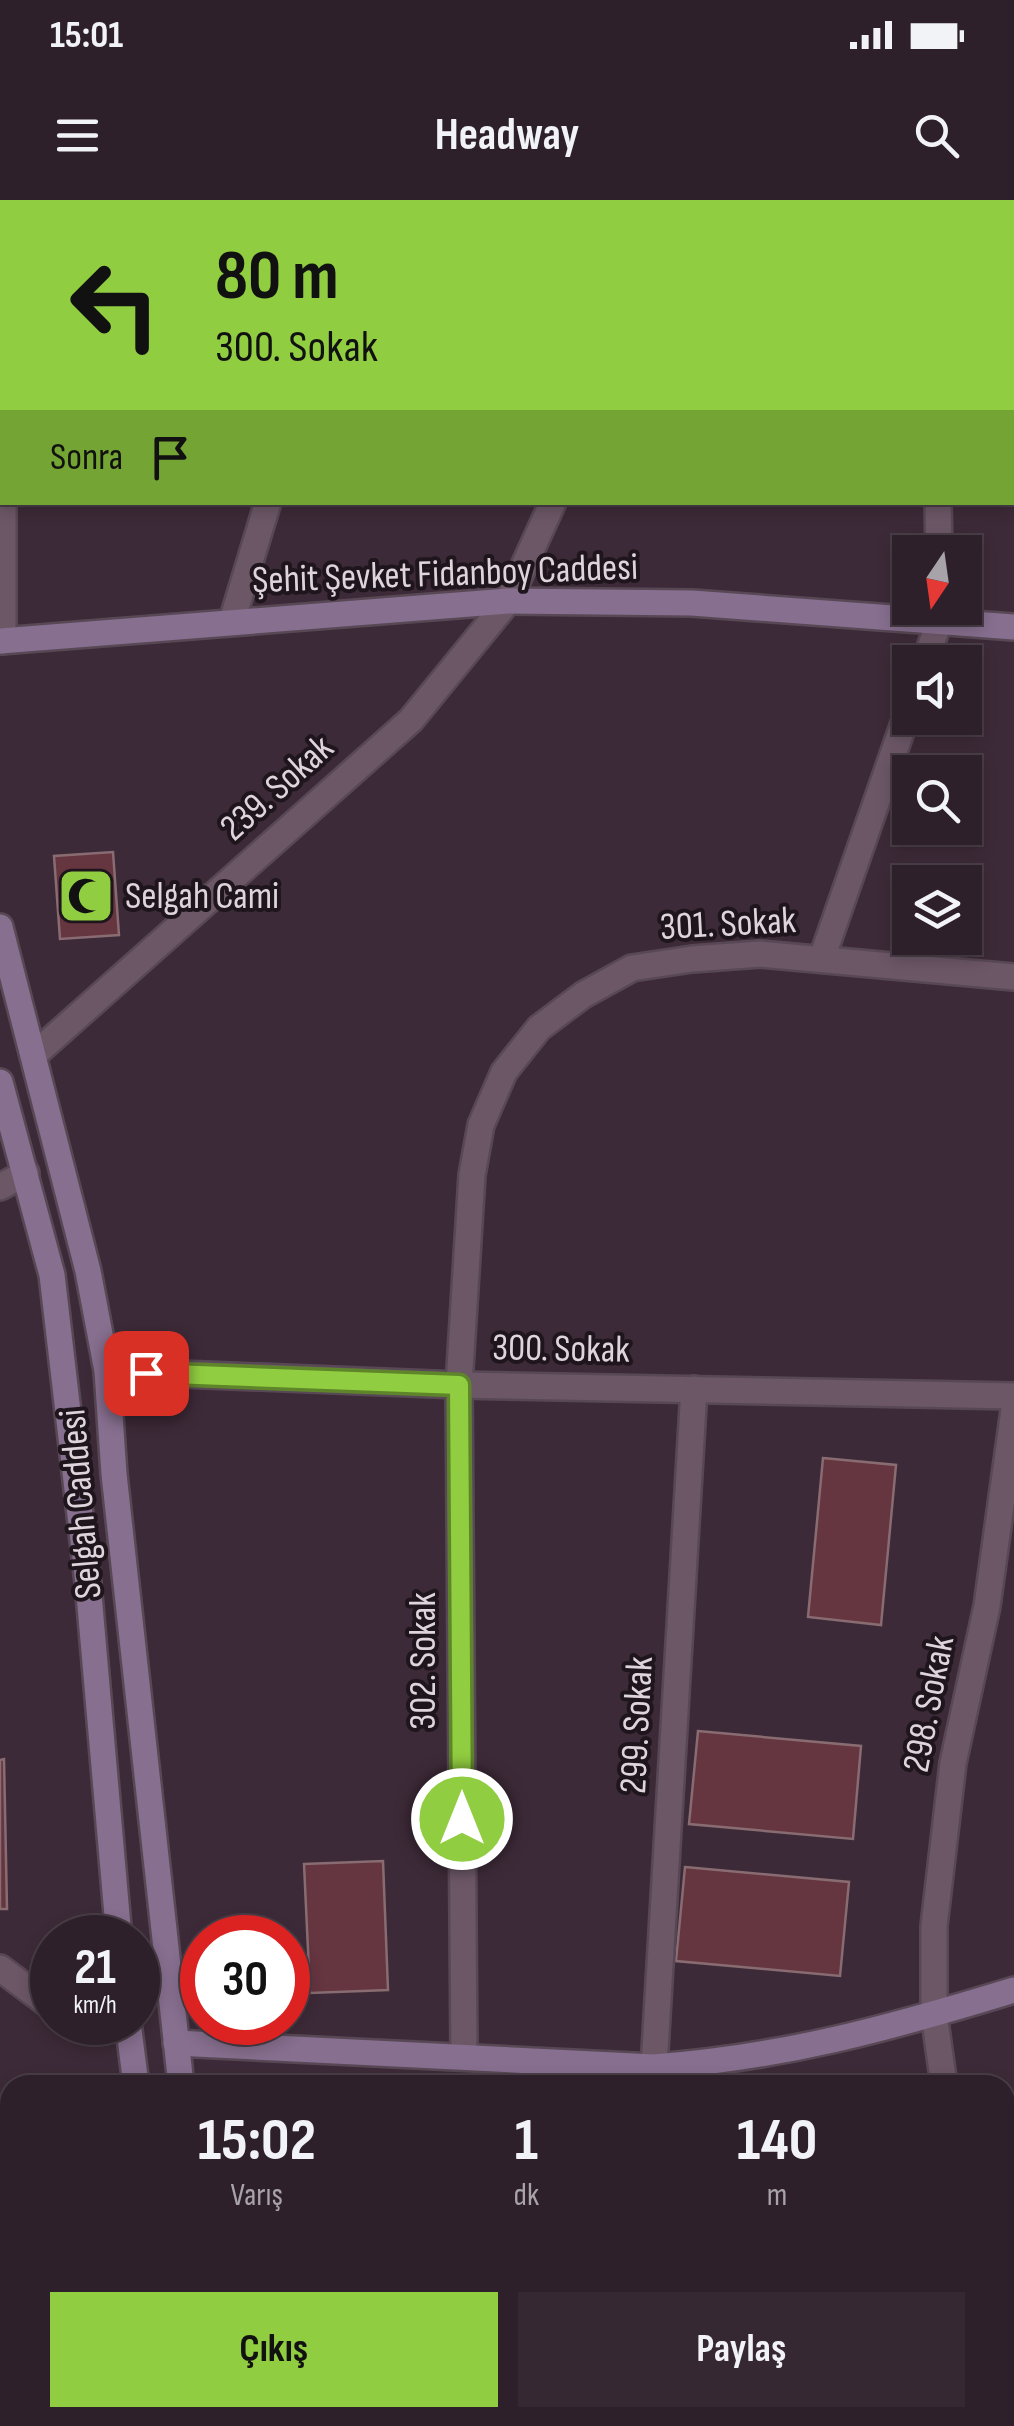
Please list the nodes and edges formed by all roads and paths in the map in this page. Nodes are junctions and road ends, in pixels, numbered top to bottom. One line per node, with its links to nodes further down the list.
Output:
1 (2, 505): 11 (street)
2 (267, 505): 8 (street)
3 (553, 505): 6 (street, 239. Sokak)
4 (938, 505): 5 (street)
5 (939, 535)
6 (508, 601): 7 (main road, Şehit Şevket Fidanboy Caddesi); 8 (main road, Şehit Şevket Fidanboy Caddesi); 16 (street, 239. Sokak)
7 (892, 611)
8 (232, 621): 11 (main road, Şehit Şevket Fidanboy Caddesi)
9 (982, 621): 10 (main road, Şehit Şevket Fidanboy Caddesi)
10 (1014, 627)
11 (2, 641)
12 (900, 735): 14 (street)
13 (0, 927): 16 (main road, Selgah Caddesi)
14 (822, 958): 15 (street, 301. Sokak); 21 (street, 301. Sokak)
15 (1014, 977)
16 (34, 1055): 20 (main road, Selgah Caddesi)
17 (0, 1082): 18 (main road, Selgah Caddesi)
18 (26, 1173): 19 (street); 25 (main road, Selgah Caddesi)
19 (0, 1187)
20 (107, 1371): 21 (street, 300. Sokak); 30 (main road, Selgah Caddesi)
21 (459, 1385): 22 (street, 300. Sokak); 32 (street, 302. Sokak)
22 (694, 1389): 23 (street, 300. Sokak); 33 (street, 299. Sokak)
23 (1014, 1396)
24 (1014, 1410): 29 (street, 298. Sokak)
25 (117, 1915)
26 (0, 1968): 27 (street)
27 (30, 1990)
28 (1014, 1990): 29 (main road)
29 (934, 2014): 33 (main road); 36 (street, 298. Sokak)
30 (176, 2043): 32 (main road); 35 (main road, Selgah Caddesi)
31 (130, 2045): 34 (main road)
32 (464, 2056): 33 (main road)
33 (654, 2066)
34 (135, 2075)
35 (181, 2075)
36 (943, 2075)

